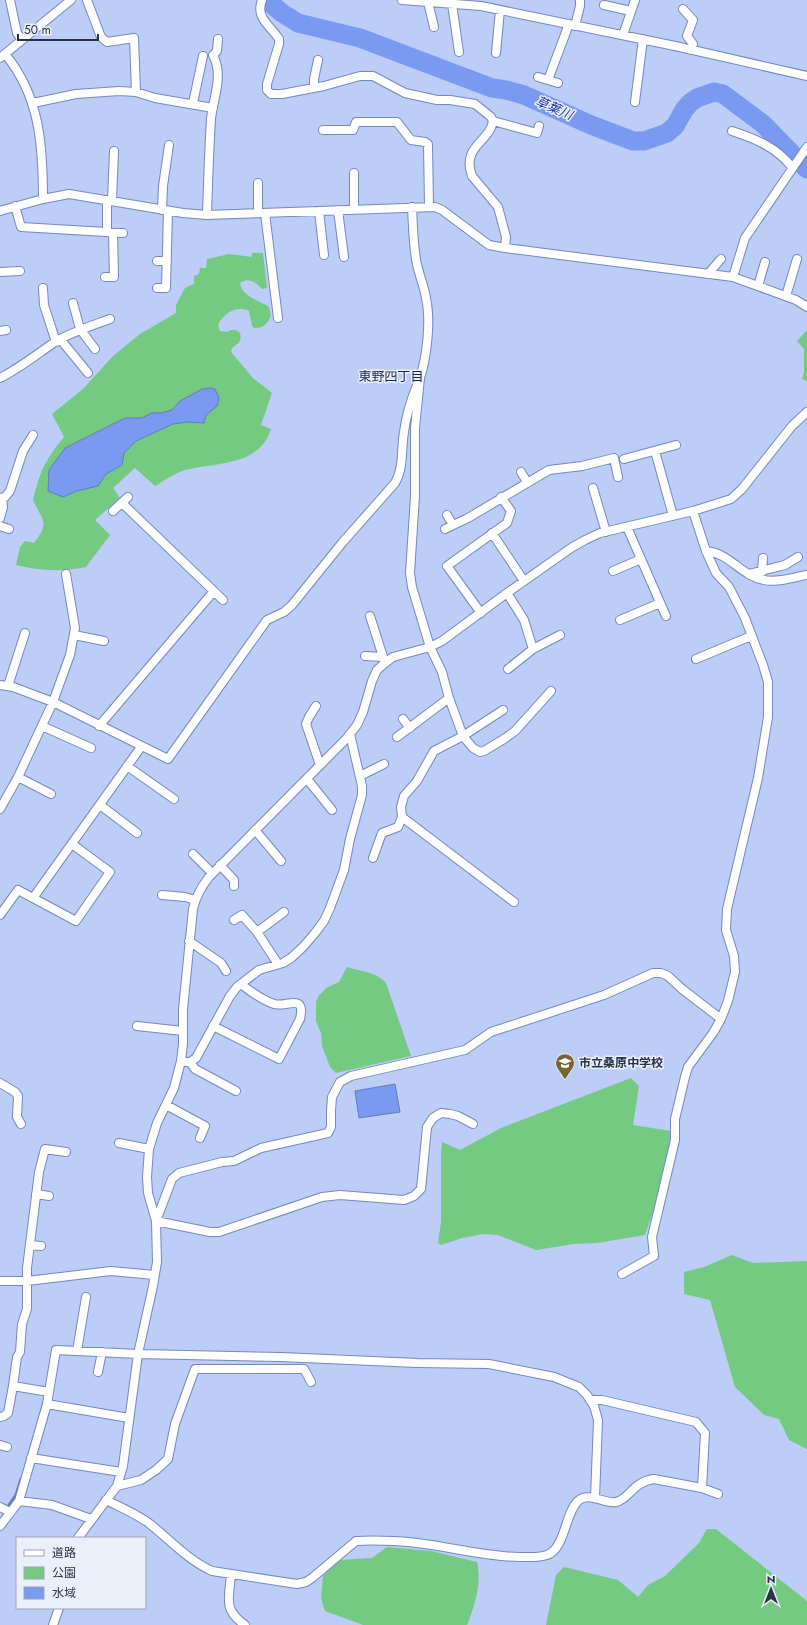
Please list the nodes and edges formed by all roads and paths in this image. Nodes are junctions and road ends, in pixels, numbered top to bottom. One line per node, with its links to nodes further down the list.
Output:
1 (10, 0): 20 (street)
2 (71, 0): 20 (street)
3 (87, 0): 32 (street)
4 (262, 0): 31 (street)
5 (402, 0): 8 (street)
6 (580, 0): 15 (street)
7 (635, 0): 14 (street)
8 (428, 2): 10 (street); 16 (street)
9 (480, 3): 10 (street); 13 (street)
10 (452, 4): 22 (street)
11 (604, 5): 14 (street)
12 (683, 8): 21 (street)
13 (500, 10): 15 (street); 23 (street)
14 (631, 11): 17 (street)
15 (572, 25): 17 (street); 29 (street)
16 (434, 27)
17 (623, 35): 19 (street)
18 (218, 39): 36 (street)
19 (643, 39): 21 (street); 33 (street)
20 (22, 40): 24 (street)
21 (692, 50): 27 (street)
22 (459, 52)
23 (496, 53)
24 (3, 56): 34 (street)
25 (203, 56): 35 (street)
26 (318, 60): 31 (street)
27 (807, 76)
28 (538, 77): 29 (street)
29 (548, 80): 30 (street)
30 (558, 83)
31 (314, 88): 37 (street)
32 (136, 92): 34 (street); 35 (street)
33 (635, 102)
34 (33, 103): 47 (street)
35 (193, 103): 36 (street)
36 (213, 108): 58 (street)
37 (493, 121): 38 (street); 61 (street)
38 (539, 126)
39 (323, 130): 50 (street)
40 (732, 131): 44 (street)
41 (169, 145): 54 (street)
42 (805, 150): 44 (street)
43 (114, 151): 48 (street)
44 (793, 165): 73 (street)
45 (354, 173): 52 (street)
46 (258, 183): 57 (street)
47 (43, 199): 48 (street); 49 (street)
48 (110, 201): 54 (street); 59 (street)
49 (15, 206): 53 (street); 59 (street)
50 (429, 206): 51 (street); 61 (street)
51 (412, 207): 52 (street); 87 (street)
52 (354, 209): 55 (street)
53 (0, 210)
54 (165, 210): 58 (street); 67 (street)
55 (338, 210): 56 (street); 63 (street)
56 (319, 211): 57 (street); 62 (street)
57 (262, 213): 58 (street); 80 (street)
58 (207, 215)
59 (110, 232): 60 (street); 72 (street)
60 (123, 233)
61 (505, 248): 71 (street)
62 (324, 255)
63 (344, 258)
64 (720, 258): 71 (street)
65 (797, 258): 77 (street)
66 (157, 261): 67 (street)
67 (167, 261): 76 (street)
68 (765, 262): 74 (street)
69 (20, 271): 70 (street)
70 (0, 272)
71 (708, 274): 73 (street)
72 (105, 277)
73 (733, 278): 74 (street)
74 (758, 286): 77 (street)
75 (43, 288): 83 (street)
76 (157, 288)
77 (786, 296): 79 (street)
78 (73, 303): 82 (street)
79 (807, 307)
80 (278, 318)
81 (110, 319): 82 (street)
82 (80, 329): 83 (street); 84 (street)
83 (58, 340): 85 (street); 86 (street)
84 (95, 349)
85 (88, 373)
86 (0, 378)
87 (420, 378): 134 (street); 155 (street)
88 (807, 412): 102 (street)
89 (34, 435): 99 (street)
90 (676, 446): 91 (street)
91 (655, 451): 92 (street); 104 (street)
92 (624, 459)
93 (521, 472): 95 (street)
94 (618, 477): 95 (street)
95 (527, 482): 98 (street)
96 (593, 488): 109 (street)
97 (128, 497): 100 (street)
98 (501, 497): 103 (street); 110 (street)
99 (1, 498): 105 (street)
100 (122, 503): 101 (street); 121 (street)
101 (113, 511)
102 (693, 511): 104 (street); 111 (street)
103 (447, 515)
104 (673, 516): 107 (street)
105 (0, 518)
106 (0, 526): 108 (street)
107 (628, 527): 109 (street); 114 (street)
108 (9, 528)
109 (606, 532): 120 (street)
110 (492, 533): 120 (street); 125 (street)
111 (706, 551): 118 (street); 132 (street)
112 (798, 557): 116 (street)
113 (763, 558): 116 (street)
114 (641, 559): 115 (street); 124 (street)
115 (614, 571)
116 (762, 572): 118 (street)
117 (66, 574): 130 (street)
118 (749, 574): 119 (street)
119 (807, 575)
120 (524, 581): 122 (street)
121 (214, 591): 123 (street); 139 (street)
122 (508, 593): 125 (street); 135 (street)
123 (223, 600)
124 (660, 603): 127 (street); 128 (street)
125 (481, 613): 134 (street)
126 (370, 616): 138 (street)
127 (666, 616)
128 (620, 620)
129 (26, 634): 142 (street)
130 (74, 635): 133 (street); 145 (street)
131 (560, 635): 135 (street)
132 (751, 636): 137 (street); 190 (street)
133 (104, 641)
134 (430, 647): 138 (street); 144 (street)
135 (533, 649): 141 (street)
136 (365, 656): 138 (street)
137 (696, 659)
138 (384, 660): 152 (street)
139 (154, 661): 140 (street); 150 (street)
140 (161, 667)
141 (508, 669)
142 (4, 686): 145 (street)
143 (551, 690): 153 (street)
144 (449, 698): 151 (street); 153 (street)
145 (53, 702): 149 (street); 150 (street)
146 (316, 706): 158 (street)
147 (503, 710): 153 (street)
148 (403, 719): 151 (street)
149 (42, 726): 156 (street); 161 (street)
150 (99, 726): 155 (street)
151 (410, 728): 154 (street)
152 (350, 734): 158 (street); 160 (street)
153 (463, 736): 168 (street)
154 (398, 737)
155 (141, 746): 159 (street)
156 (91, 748)
157 (384, 764): 160 (street)
158 (320, 765): 162 (street)
159 (127, 766): 164 (street); 165 (street)
160 (360, 776): 187 (street)
161 (18, 778): 163 (street); 166 (street)
162 (306, 779): 167 (street); 169 (street)
163 (51, 794)
164 (174, 799)
165 (100, 805): 170 (street); 171 (street)
166 (0, 809)
167 (332, 810)
168 (402, 817): 173 (street); 181 (street)
169 (255, 830): 174 (street); 175 (street)
170 (137, 833)
171 (72, 844): 179 (street); 179 (street)
172 (193, 854): 176 (street)
173 (373, 858)
174 (281, 860)
175 (220, 866): 176 (street); 177 (street)
176 (212, 873): 180 (street)
177 (234, 886)
178 (162, 895): 180 (street)
179 (34, 898): 183 (street)
180 (195, 900): 186 (street)
181 (514, 902)
182 (284, 912): 185 (street)
183 (0, 915)
184 (234, 920): 185 (street)
185 (257, 932): 187 (street)
186 (189, 941): 188 (street); 193 (street)
187 (278, 964): 189 (street)
188 (226, 971)
189 (241, 984): 192 (street); 192 (street)
190 (721, 1019): 207 (street); 210 (street)
191 (137, 1026): 193 (street)
192 (213, 1026): 195 (street)
193 (183, 1031): 194 (street)
194 (182, 1061): 195 (street); 198 (street)
195 (190, 1062): 197 (street)
196 (0, 1083): 199 (street)
197 (236, 1091)
198 (166, 1105): 201 (street); 203 (street)
199 (21, 1124)
200 (473, 1124): 207 (street)
201 (200, 1138)
202 (119, 1143): 203 (street)
203 (149, 1149): 207 (street)
204 (66, 1152): 205 (street)
205 (36, 1194): 206 (street); 208 (street)
206 (49, 1196)
207 (156, 1221): 211 (street)
208 (30, 1245): 209 (street); 213 (street)
209 (40, 1246)
210 (622, 1274)
211 (154, 1275): 213 (street); 217 (street)
212 (0, 1281): 213 (street)
213 (27, 1281): 220 (street)
214 (86, 1297): 215 (street)
215 (77, 1351): 216 (street); 221 (street)
216 (102, 1352): 217 (street); 218 (street)
217 (138, 1354): 222 (street); 225 (street)
218 (98, 1372)
219 (311, 1382): 228 (street)
220 (13, 1386): 221 (street); 224 (street)
221 (49, 1392): 223 (street)
222 (590, 1400): 229 (street); 231 (street)
223 (47, 1404): 225 (street); 226 (street)
224 (0, 1417)
225 (129, 1418): 227 (street)
226 (31, 1458): 227 (street); 233 (street)
227 (121, 1472): 228 (street)
228 (117, 1486): 232 (street)
229 (702, 1488): 230 (street); 231 (street)
230 (718, 1494)
231 (596, 1498): 239 (street)
232 (106, 1500): 236 (street); 239 (street)
233 (20, 1501): 235 (street); 236 (street)
234 (0, 1507): 235 (street)
235 (10, 1512): 237 (street)
236 (91, 1519): 238 (street)
237 (0, 1526)
238 (79, 1537)
239 (231, 1575): 242 (street)
240 (59, 1609): 241 (street)
241 (53, 1625)
242 (245, 1625)

